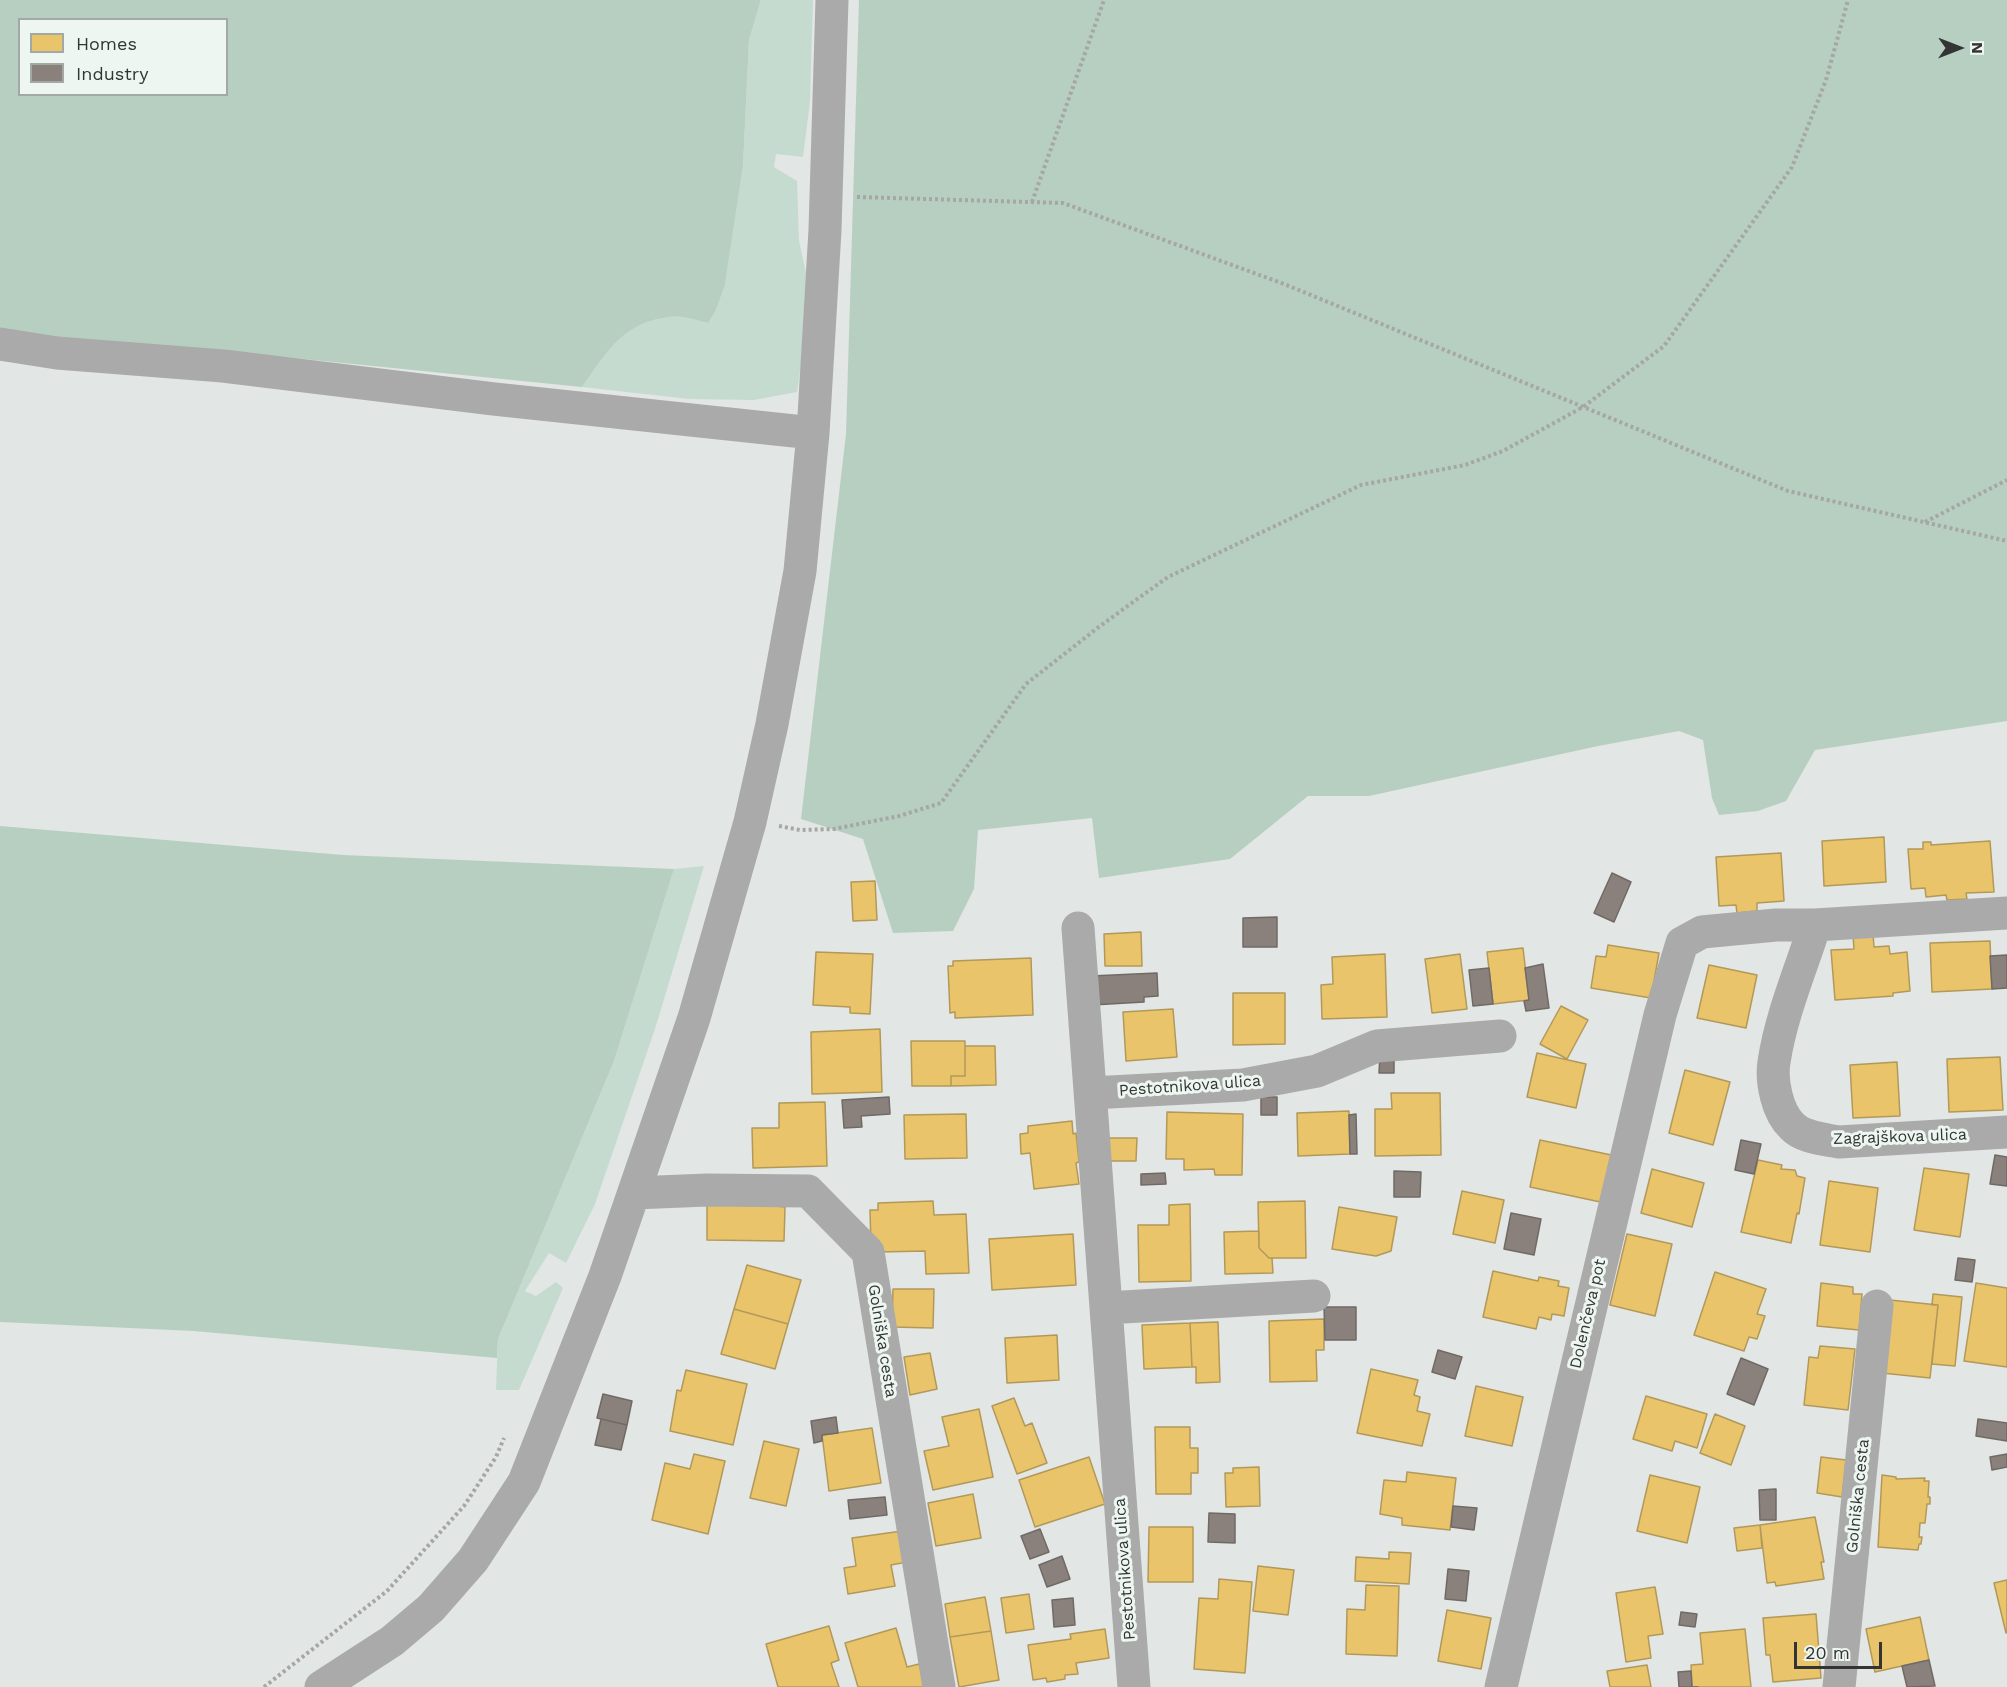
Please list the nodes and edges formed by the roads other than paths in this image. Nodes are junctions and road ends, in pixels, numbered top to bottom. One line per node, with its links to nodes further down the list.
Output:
1 (832, 0): 3 (street)
2 (0, 344): 3 (street)
3 (813, 433): 10 (street)
4 (2007, 914): 5 (street)
5 (1815, 925): 9 (street, Zagrajškova ulica); 17 (street, Dolenčeva pot)
6 (1078, 928): 8 (street, Pestotnikova ulica)
7 (1500, 1036): 8 (street, Pestotnikova ulica)
8 (1091, 1093): 13 (street, Pestotnikova ulica)
9 (2007, 1132)
10 (634, 1193): 14 (street); 15 (street, Golniška cesta)
11 (1314, 1296): 13 (street)
12 (1877, 1306): 18 (street, Golniška cesta)
13 (1106, 1308): 16 (street, Pestotnikova ulica)
14 (321, 1687)
15 (939, 1687)
16 (1134, 1687)
17 (1501, 1687)
18 (1839, 1687)

